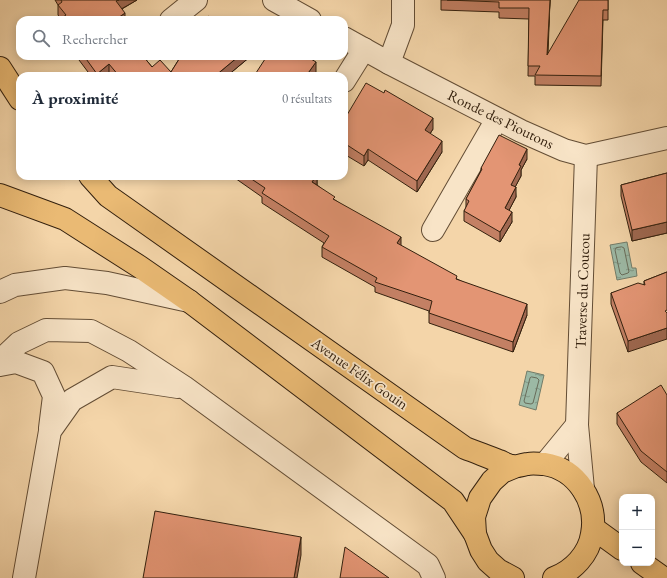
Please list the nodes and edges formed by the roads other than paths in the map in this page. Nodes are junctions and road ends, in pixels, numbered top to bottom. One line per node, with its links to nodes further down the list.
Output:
1 (196, 0): 4 (street)
2 (274, 0): 5 (street)
3 (403, 0): 8 (street)
4 (176, 16)
5 (303, 16)
6 (348, 40): 7 (street, Ronde des Pioutons)
7 (364, 50): 8 (street, Ronde des Pioutons); 10 (street)
8 (389, 63): 12 (street, Ronde des Pioutons)
9 (0, 68): 11 (main road)
10 (348, 75)
11 (16, 93)
12 (497, 119): 14 (street, Ronde des Pioutons); 17 (street)
13 (667, 138): 14 (street, Ronde des Pioutons)
14 (586, 156): 23 (street, Traverse du Coucou)
15 (94, 180): 26 (main road, Avenue Félix Gouin)
16 (0, 195): 19 (main road)
17 (434, 230)
18 (0, 292): 19 (street)
19 (189, 301): 29 (main road)
20 (0, 361): 22 (street)
21 (0, 365): 24 (street)
22 (184, 388): 24 (street); 35 (street)
23 (577, 425): 25 (street); 27 (street, Traverse du Coucou)
24 (50, 431): 34 (street)
25 (545, 464): 26 (main road, Avenue Félix Gouin); 27 (main road, Avenue Félix Gouin)
26 (514, 467): 29 (main road)
27 (583, 489): 28 (main road, Avenue Félix Gouin)
28 (593, 528): 30 (main road); 33 (main road)
29 (475, 534): 32 (main road)
30 (619, 547)
31 (646, 566): 37 (main road)
32 (489, 570): 36 (main road)
33 (570, 575)
34 (24, 578)
35 (434, 578)
36 (513, 578)
37 (663, 578)

